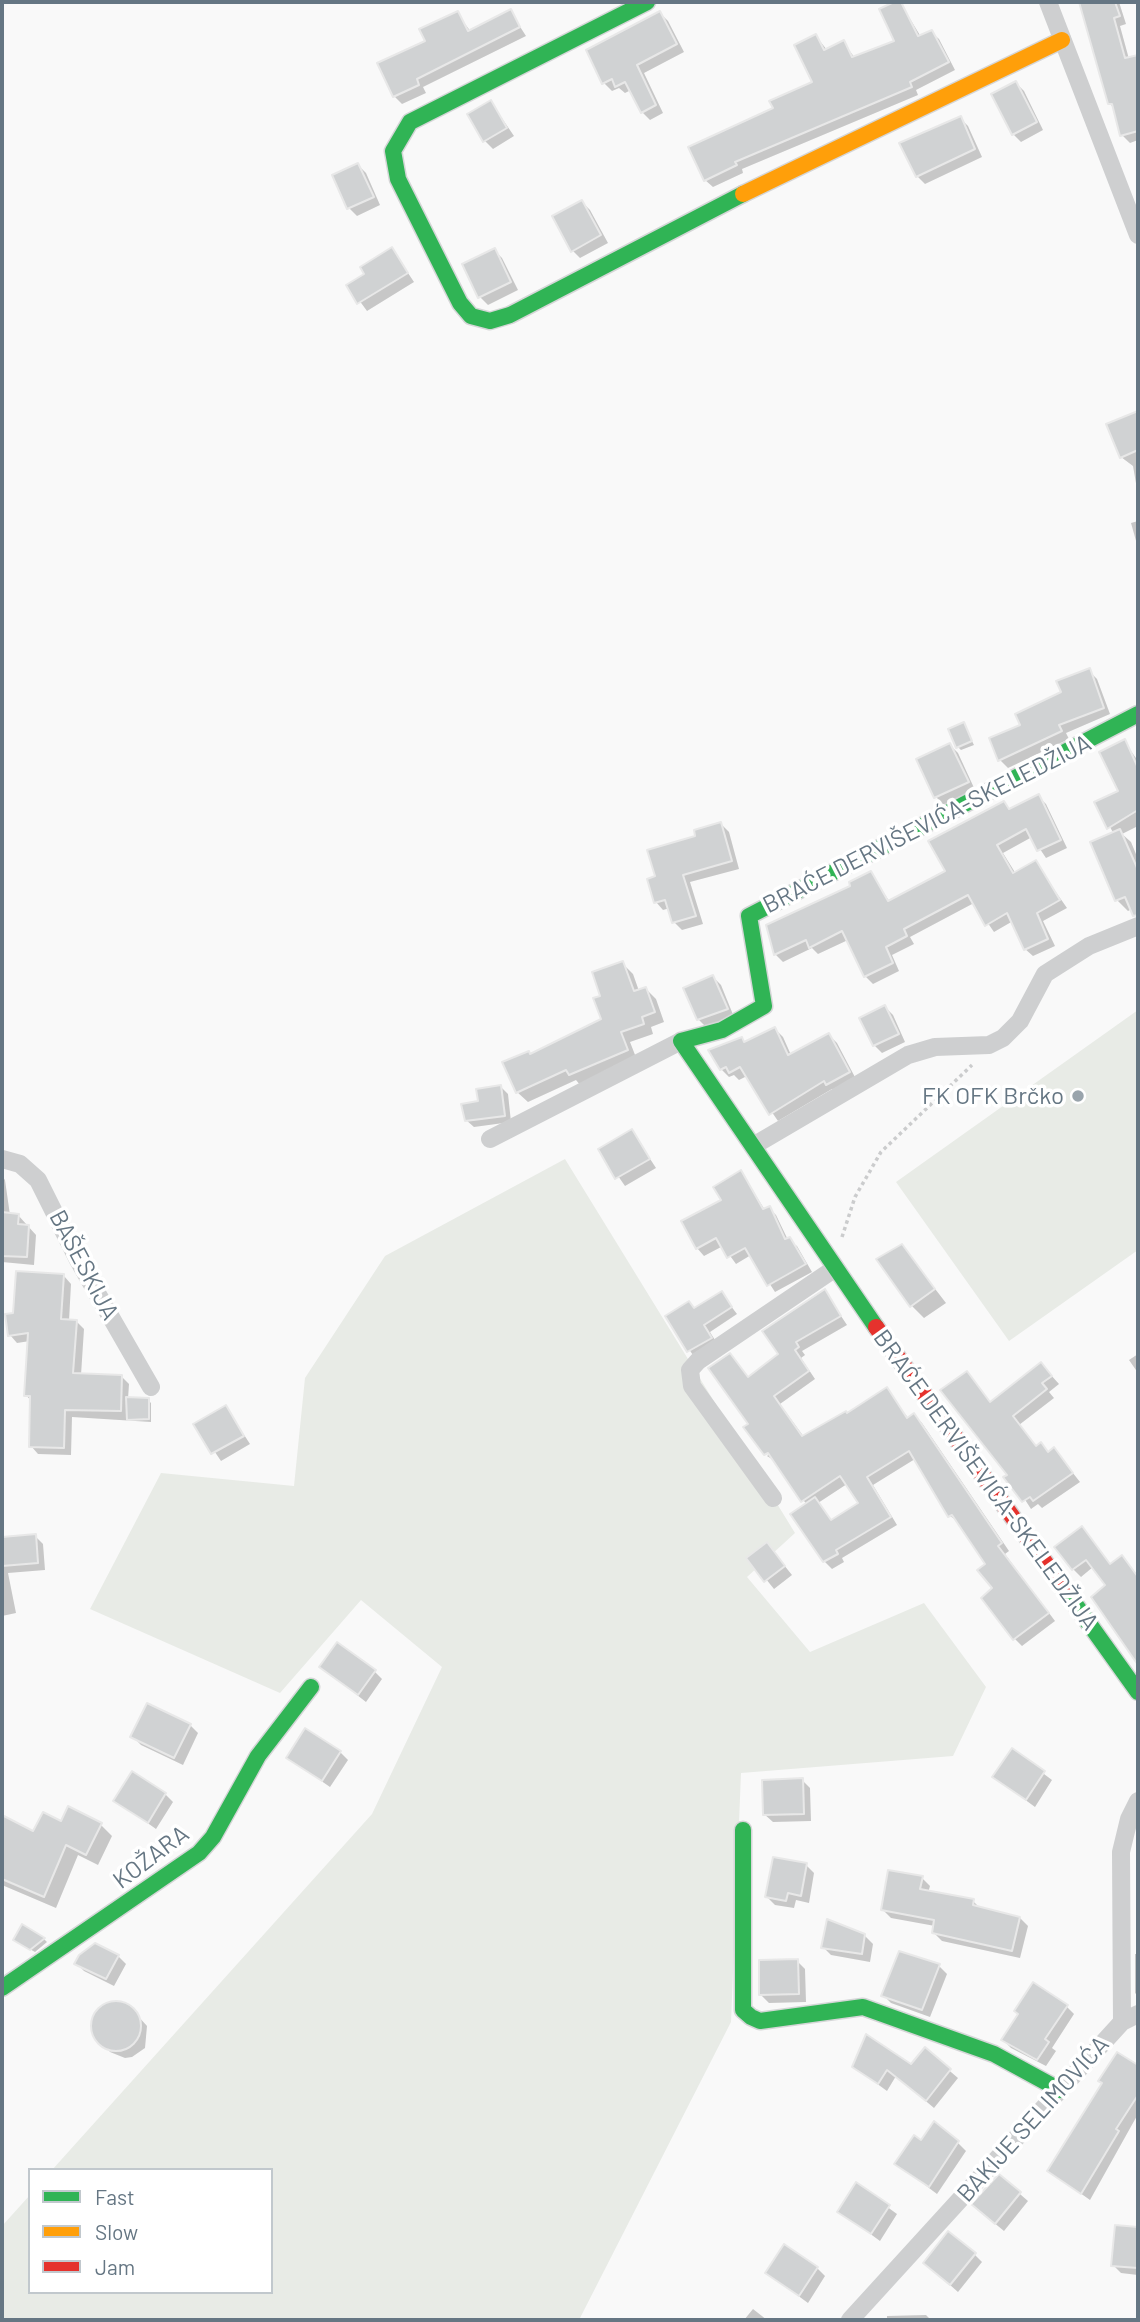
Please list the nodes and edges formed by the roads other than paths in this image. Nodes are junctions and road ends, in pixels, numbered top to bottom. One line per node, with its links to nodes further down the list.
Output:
1 (647, 2): 3 (street)
2 (1048, 2): 3 (street)
3 (1062, 40): 4 (street)
4 (1138, 235)
5 (1138, 714): 7 (street, BRAĆE DERVIŠEVIĆA-SKELEDŽIJA)
6 (1138, 926): 9 (street)
7 (681, 1041): 8 (street); 9 (street, BRAĆE DERVIŠEVIĆA-SKELEDŽIJA)
8 (491, 1139)
9 (753, 1146): 11 (street, BRAĆE DERVIŠEVIĆA-SKELEDŽIJA)
10 (2, 1159): 12 (street, BAŠESKIJA)
11 (834, 1269): 13 (street); 15 (street, BRAĆE DERVIŠEVIĆA-SKELEDŽIJA)
12 (151, 1387)
13 (773, 1497)
14 (311, 1687): 18 (street, KOŽARA)
15 (1138, 1692)
16 (1138, 1801): 19 (street, BAKIJE SELIMOVIĆA)
17 (743, 1830): 20 (street)
18 (2, 1988)
19 (1130, 2018): 20 (street, BAKIJE SELIMOVIĆA)
20 (1060, 2091): 21 (street, BAKIJE SELIMOVIĆA)
21 (850, 2320)

